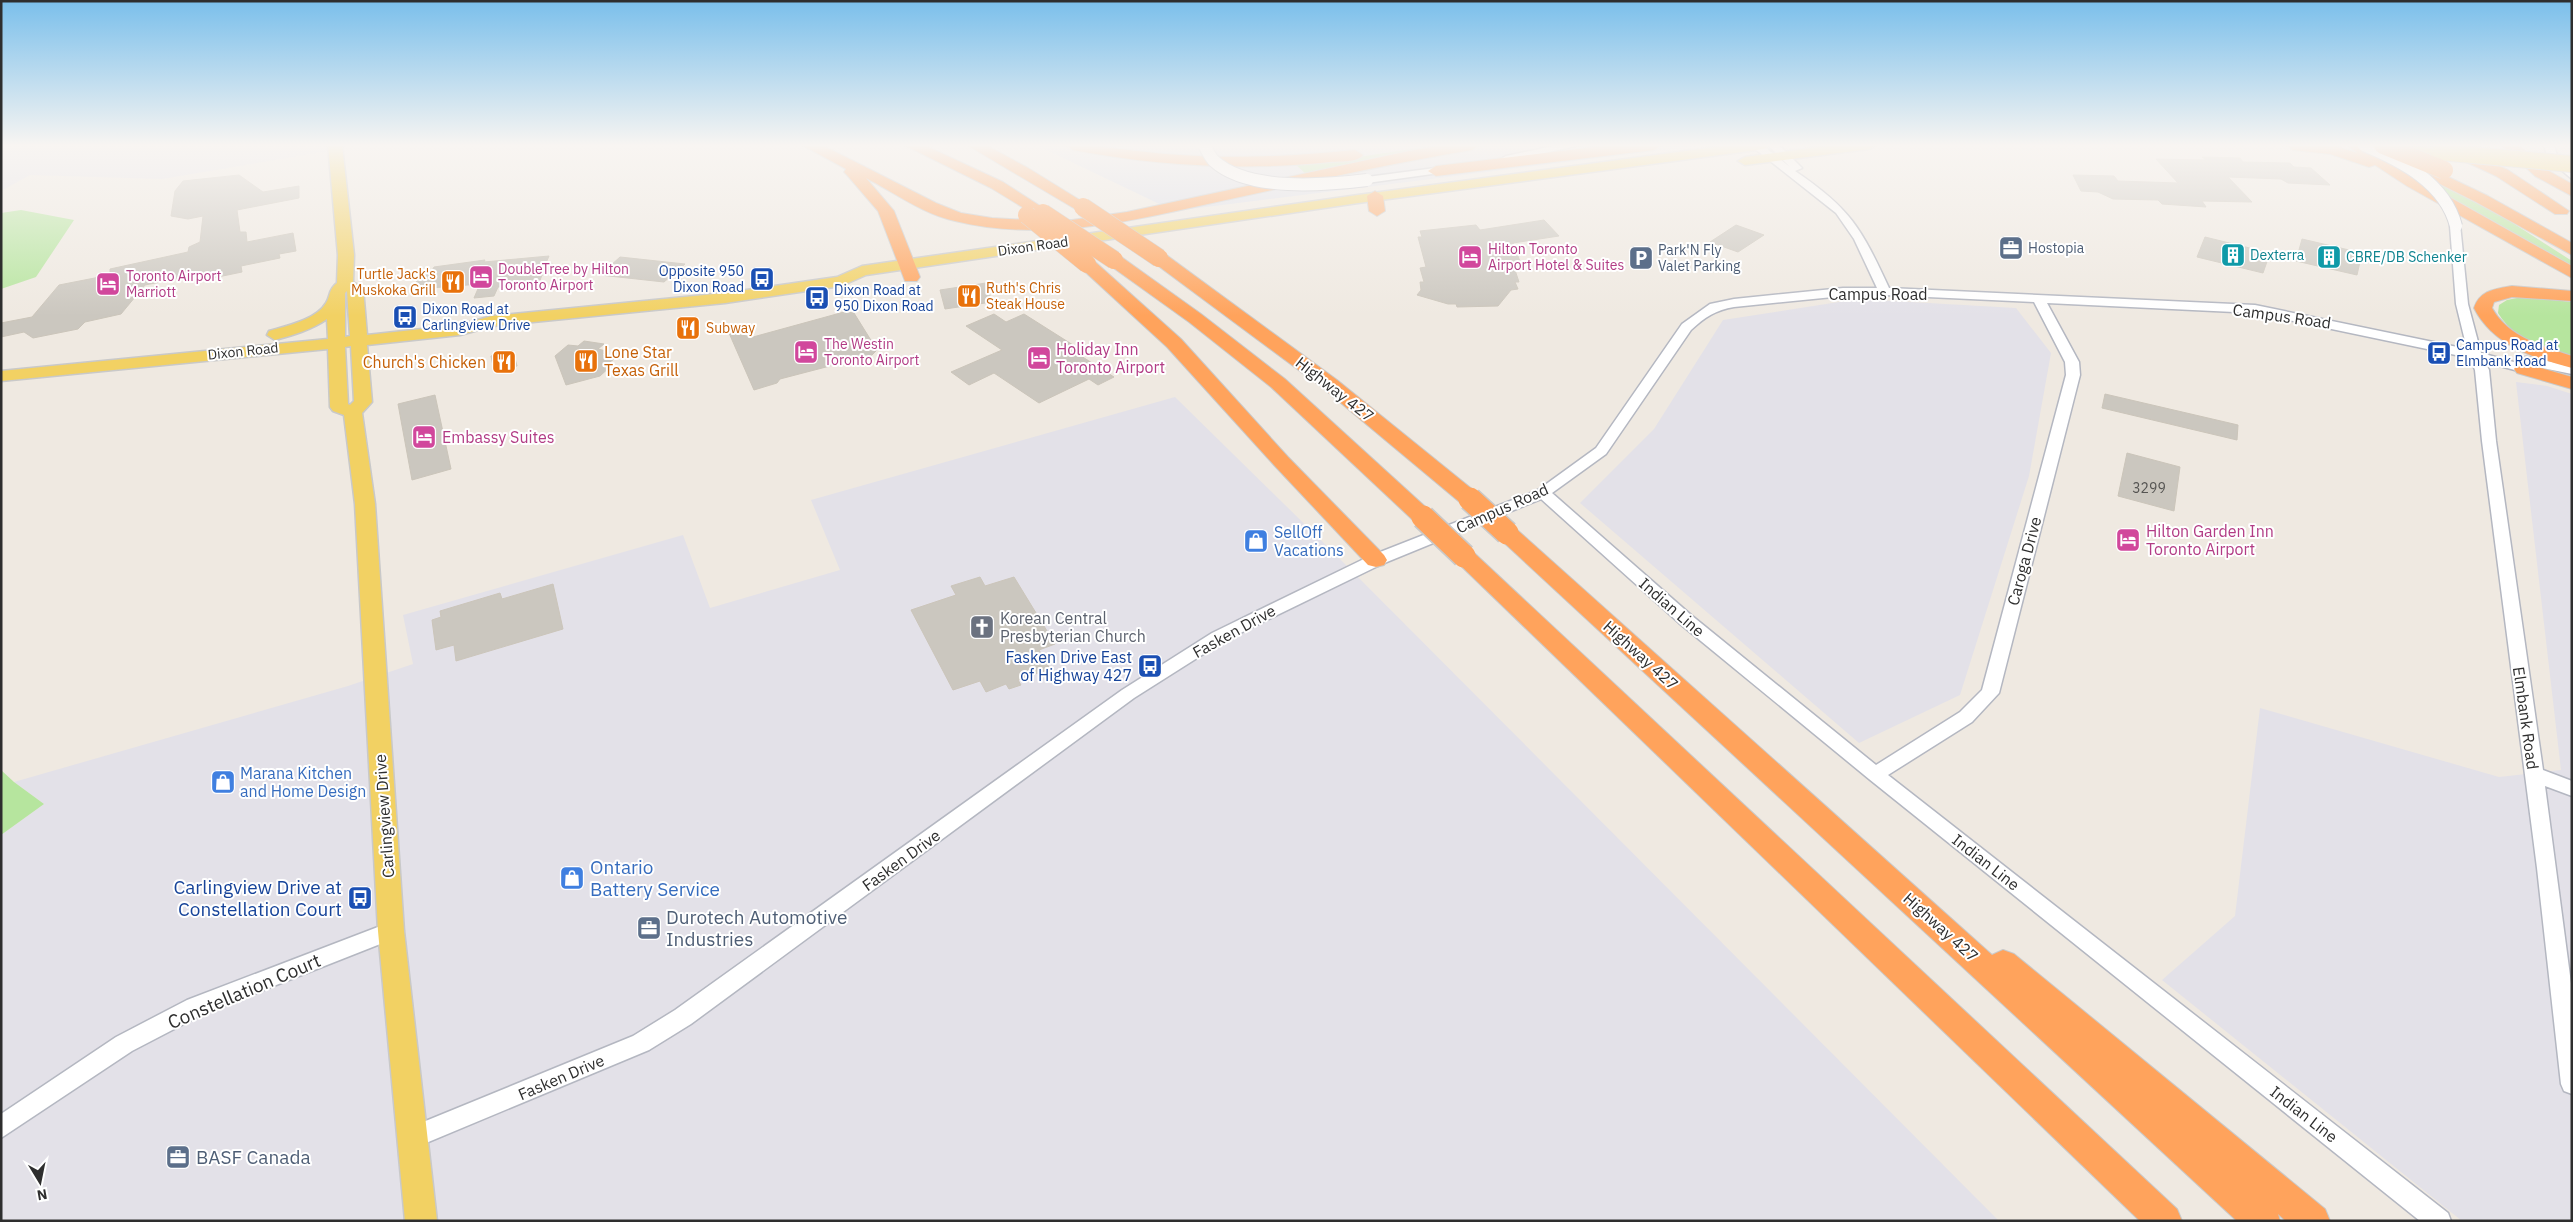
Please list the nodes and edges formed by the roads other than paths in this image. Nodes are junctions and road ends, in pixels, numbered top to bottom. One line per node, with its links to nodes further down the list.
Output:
1 (341, 202): 22 (main road)
2 (879, 202): 20 (highway)
3 (922, 202): 6 (highway)
4 (1019, 202): 15 (highway)
5 (1075, 202): 19 (highway, Highway 427, bridge)
6 (1193, 202)
7 (1390, 202): 20 (main road, Dixon Road)
8 (1828, 202): 23 (street)
9 (2447, 202): 17 (street, bridge)
10 (2448, 202): 21 (highway)
11 (2485, 202): 18 (highway, bridge)
12 (2502, 202): 18 (highway)
13 (2546, 202): 16 (highway)
14 (2550, 202): 16 (highway)
15 (1035, 214): 44 (highway, bridge); 55 (highway, Highway 427, bridge)
16 (2566, 215)
17 (2456, 226): 32 (street, Elmbank Road)
18 (2572, 250)
19 (1159, 258): 43 (highway, Highway 427)
20 (908, 271): 27 (main road, Dixon Road)
21 (2572, 273)
22 (345, 285): 26 (main road); 29 (main road, Carlingview Drive)
23 (1886, 291): 25 (street, Campus Road); 42 (street, Campus Road)
24 (2572, 296): 33 (highway)
25 (2038, 298): 32 (street, Campus Road); 45 (street, Caroga Drive)
26 (335, 304): 30 (main road); 31 (main road)
27 (484, 322): 28 (main road, Dixon Road); 29 (main road, Dixon Road)
28 (436, 333): 29 (main road, Dixon Road); 35 (main road)
29 (358, 334): 31 (main road, Dixon Road); 35 (main road, Carlingview Drive)
30 (275, 335): 31 (main road, Dixon Road); 34 (main road, Dixon Road)
31 (336, 336): 38 (main road, Dixon Road); 41 (main road)
32 (2474, 354): 36 (street, Campus Road); 37 (street, Campus Road); 46 (street, Elmbank Road)
33 (2572, 362)
34 (1, 365)
35 (359, 365): 41 (main road, Carlingview Drive)
36 (2524, 369): 39 (street, Campus Road); 40 (highway)
37 (2572, 370)
38 (1, 376)
39 (2572, 379)
40 (2572, 383)
41 (353, 412): 49 (main road, Carlingview Drive)
42 (1543, 493): 44 (street, Campus Road); 45 (street, Indian Line)
43 (1470, 499): 48 (highway, Highway 427, bridge)
44 (1376, 560): 53 (street, Fasken Drive)
45 (1875, 774): 58 (street, Indian Line)
46 (2534, 774): 47 (street); 50 (street, Elmbank Road)
47 (2572, 789)
48 (1830, 826): 56 (highway, Highway 427); 57 (highway)
49 (391, 931): 52 (street, Constellation Court); 53 (main road, Carlingview Drive)
50 (2566, 986): 51 (street, Elmbank Road)
51 (2572, 1084)
52 (1, 1127)
53 (414, 1137): 54 (main road, Carlingview Drive)
54 (421, 1221)
55 (2165, 1221)
56 (2264, 1221)
57 (2313, 1221)
58 (2440, 1221)

